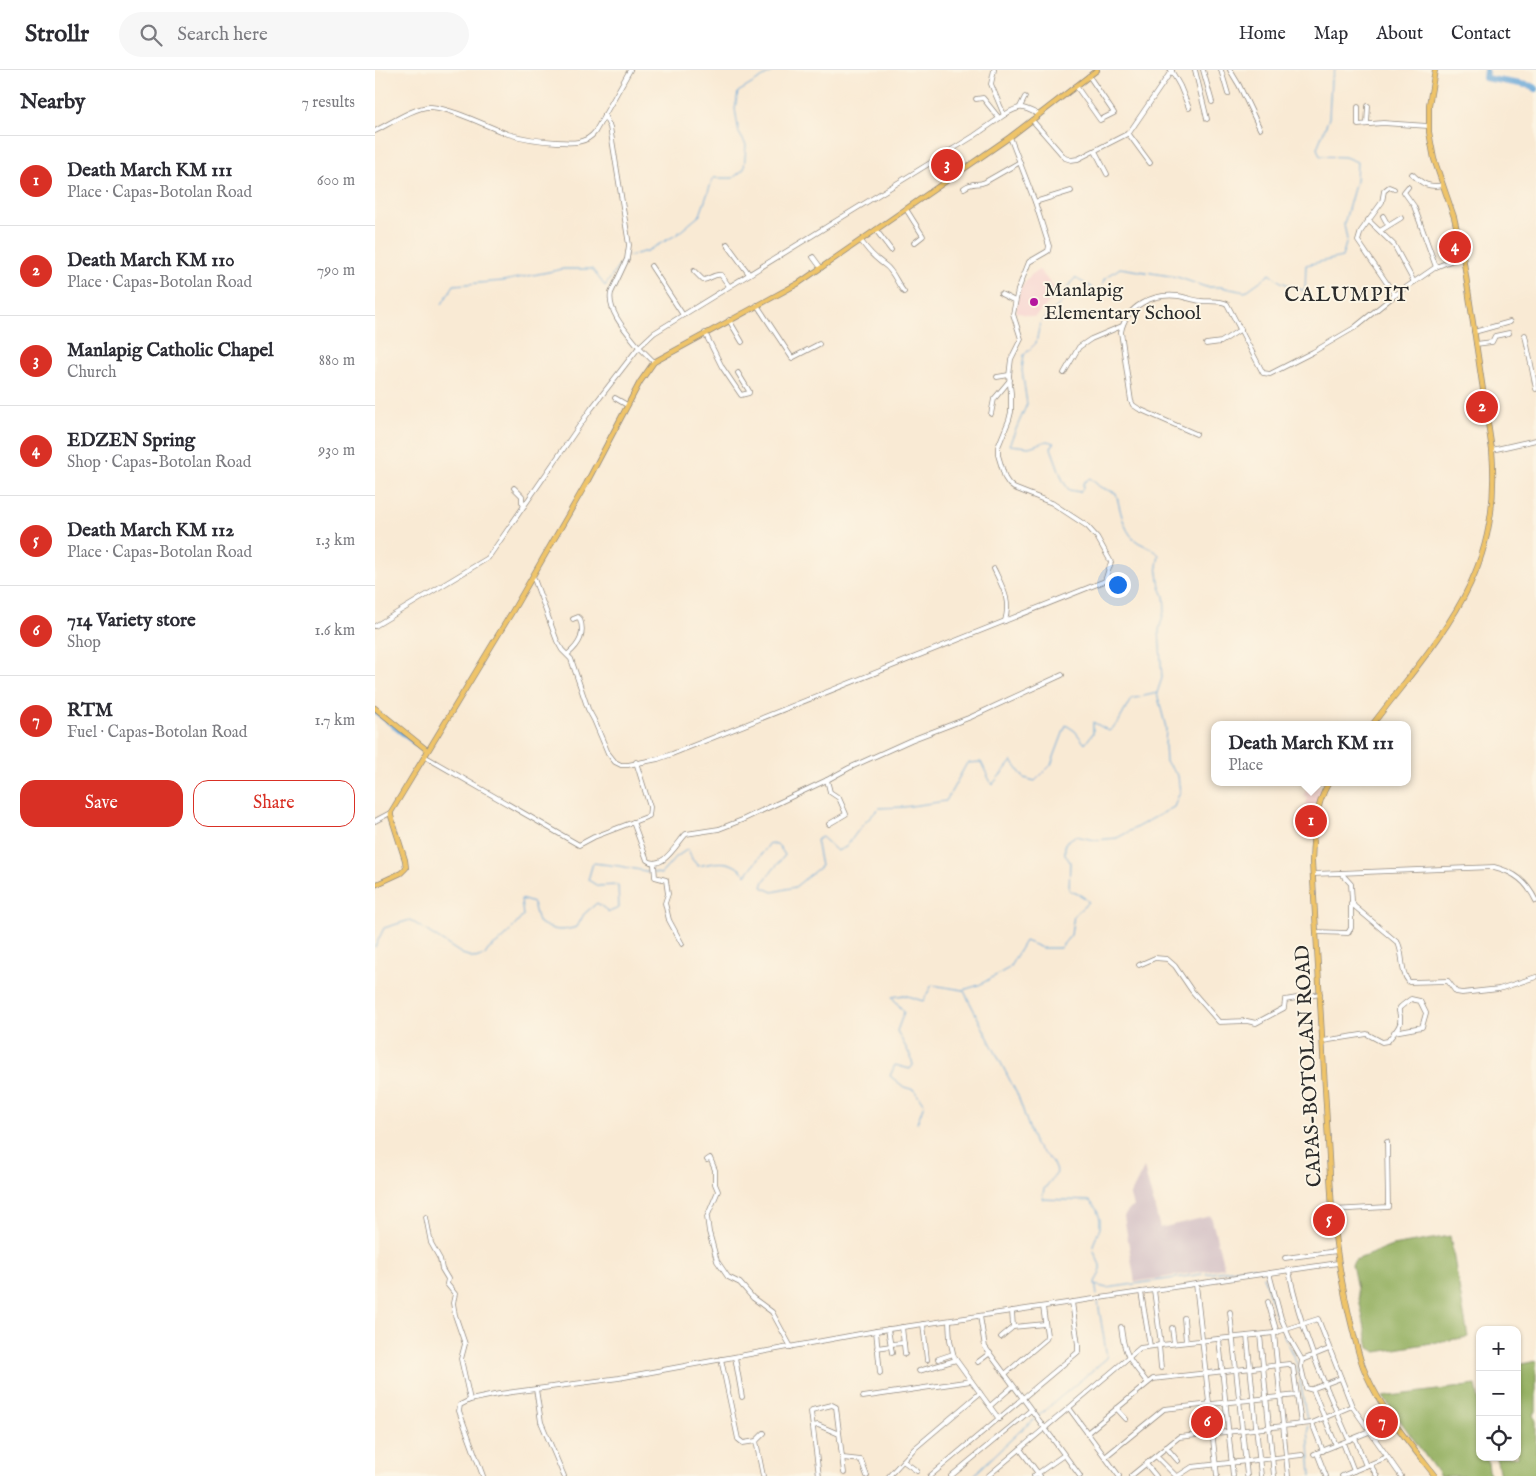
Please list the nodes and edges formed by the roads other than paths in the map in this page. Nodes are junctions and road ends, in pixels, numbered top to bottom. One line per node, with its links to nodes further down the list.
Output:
1 (630, 70): 20 (street)
2 (994, 70): 21 (street)
3 (1097, 70): 10 (main road)
4 (1171, 70): 19 (street); 30 (street)
5 (1195, 70): 24 (street)
6 (1203, 70): 15 (street)
7 (1221, 70): 12 (street)
8 (1230, 70): 28 (street)
9 (1435, 70): 27 (main road)
10 (1089, 76): 11 (main road); 11 (street)
11 (1076, 86): 22 (main road)
12 (1228, 94)
13 (1025, 97): 17 (street)
14 (976, 99): 23 (street)
15 (1212, 102)
16 (1368, 106): 26 (street)
17 (1020, 107): 21 (street); 22 (street)
18 (1359, 107): 26 (street)
19 (1189, 108)
20 (604, 115): 29 (street); 83 (street)
21 (1004, 115): 23 (street)
22 (1039, 115): 25 (main road)
23 (999, 118): 62 (street)
24 (1207, 119)
25 (1032, 120): 31 (main road); 32 (street)
26 (1367, 124): 27 (street)
27 (1429, 126): 37 (main road)
28 (1260, 129)
29 (375, 131)
30 (1128, 133): 32 (street); 34 (street)
31 (1010, 137): 33 (street); 43 (main road)
32 (1095, 151): 35 (street)
33 (1020, 162): 39 (street); 42 (street)
34 (1150, 162)
35 (1107, 174)
36 (1413, 174): 37 (street)
37 (1443, 185): 56 (main road)
38 (1408, 187): 59 (street)
39 (964, 188)
40 (1394, 189): 46 (street)
41 (1071, 191): 42 (street)
42 (1035, 202): 55 (street)
43 (906, 209): 48 (main road); 51 (street)
44 (1383, 216): 47 (street)
45 (1401, 218): 47 (street)
46 (1368, 220): 49 (street); 67 (street)
47 (1388, 225): 49 (street)
48 (876, 230): 50 (main road); 54 (street)
49 (1380, 231): 63 (street)
50 (861, 241): 60 (main road); 65 (street)
51 (914, 243)
52 (727, 244): 62 (street)
53 (1056, 248): 55 (street)
54 (891, 250)
55 (1049, 250): 68 (street)
56 (1463, 256): 59 (street); 75 (main road)
57 (813, 257): 60 (street)
58 (651, 266): 70 (street)
59 (1436, 267): 63 (street)
60 (821, 268): 69 (main road)
61 (694, 271): 64 (street)
62 (749, 274): 64 (street)
63 (1414, 282): 67 (street)
64 (729, 286): 70 (street)
65 (904, 292)
66 (1001, 294): 68 (street)
67 (1395, 295): 74 (street)
68 (1015, 301): 88 (street)
69 (757, 305): 71 (main road); 80 (street)
70 (683, 315): 83 (street)
71 (729, 320): 76 (main road); 79 (street)
72 (1510, 322): 75 (street)
73 (1122, 326): 74 (street); 86 (street); 93 (street)
74 (1241, 329): 81 (street)
75 (1475, 332): 82 (main road)
76 (705, 333): 84 (main road); 85 (street)
77 (1509, 333): 82 (street)
78 (1525, 335): 89 (street)
79 (742, 342)
80 (819, 344)
81 (1205, 344)
82 (1476, 344): 95 (main road)
83 (639, 347): 84 (street); 97 (street)
84 (654, 362): 91 (main road)
85 (739, 372)
86 (1064, 373)
87 (997, 377): 88 (street)
88 (1009, 377): 92 (street); 101 (street)
89 (1536, 390)
90 (615, 398): 91 (street)
91 (627, 405): 99 (main road)
92 (991, 414)
93 (1196, 434)
94 (1536, 440): 95 (street)
95 (1492, 450): 106 (main road)
96 (514, 488): 97 (street)
97 (524, 506): 102 (street)
98 (994, 569): 101 (street)
99 (533, 576): 103 (street); 107 (main road)
100 (573, 619): 103 (street)
101 (1005, 621): 109 (street)
102 (375, 626)
103 (568, 654): 109 (street)
104 (1062, 675): 110 (street)
105 (375, 708): 107 (main road)
106 (1375, 721)
107 (427, 750): 108 (main road)
108 (423, 756): 112 (main road); 115 (street)
109 (636, 762): 115 (street)
110 (827, 780): 116 (street); 117 (street)
111 (1327, 786): 119 (main road, CAPAS-BOTOLAN ROAD)
112 (390, 813): 114 (street); 120 (main road)
113 (375, 814): 114 (street)
114 (376, 820)
115 (633, 822): 117 (street)
116 (829, 824)
117 (654, 864): 124 (street)
118 (1341, 873): 119 (street); 121 (street); 122 (street)
119 (1313, 874): 123 (main road, CAPAS-BOTOLAN ROAD)
120 (375, 885)
121 (1351, 901): 123 (street); 126 (street)
122 (1536, 901)
123 (1316, 932): 127 (main road, CAPAS-BOTOLAN ROAD)
124 (682, 944)
125 (1139, 965): 127 (street)
126 (1536, 977)
127 (1320, 994): 129 (main road, CAPAS-BOTOLAN ROAD)
128 (1394, 1032): 128 (street); 129 (street)
129 (1323, 1041): 132 (main road, CAPAS-BOTOLAN ROAD)
130 (1387, 1142): 132 (street)
131 (707, 1160): 173 (street)
132 (1333, 1210): 134 (main road, CAPAS-BOTOLAN ROAD)
133 (426, 1217): 214 (street)
134 (1337, 1251): 135 (street); 136 (main road, CAPAS-BOTOLAN ROAD)
135 (1285, 1258)
136 (1338, 1263): 137 (street); 295 (main road, CAPAS-BOTOLAN ROAD)
137 (1289, 1270): 138 (street); 152 (street)
138 (1269, 1274): 139 (street); 158 (street)
139 (1196, 1284): 140 (street); 166 (street)
140 (1154, 1290): 141 (street); 171 (street)
141 (1141, 1292): 142 (street); 172 (street)
142 (1072, 1302): 144 (street); 212 (street)
143 (1268, 1302): 160 (street)
144 (1043, 1307): 145 (street); 151 (street)
145 (1012, 1311): 147 (street); 154 (street)
146 (1230, 1312): 164 (street)
147 (980, 1316): 149 (street); 177 (street)
148 (1184, 1318): 167 (street)
149 (949, 1321): 150 (street); 179 (street)
150 (923, 1324): 153 (street); 185 (street)
151 (1045, 1324): 154 (street); 198 (street)
152 (1302, 1325): 158 (street); 175 (street); 180 (street)
153 (902, 1327): 157 (street); 168 (street)
154 (1013, 1327): 163 (street)
155 (1121, 1327): 184 (street)
156 (1172, 1328): 169 (street)
157 (888, 1329): 159 (street); 170 (street)
158 (1286, 1330): 160 (street); 187 (street)
159 (876, 1331): 173 (street); 174 (street)
160 (1275, 1333): 161 (street); 189 (street)
161 (1260, 1334): 162 (street); 190 (street)
162 (1247, 1336): 164 (street); 192 (street)
163 (1001, 1337)
164 (1233, 1338): 165 (street); 193 (street)
165 (1219, 1339): 166 (street); 195 (street)
166 (1202, 1341): 167 (street); 197 (street)
167 (1186, 1342): 169 (street)
168 (904, 1343): 170 (street); 178 (street)
169 (1174, 1343): 171 (street)
170 (891, 1345): 174 (street); 176 (street)
171 (1160, 1345): 172 (street); 191 (street)
172 (1150, 1346): 184 (street)
173 (791, 1347): 181 (street)
174 (877, 1348): 196 (street)
175 (1329, 1349): 180 (street); 199 (street)
176 (892, 1352)
177 (990, 1353): 188 (street); 198 (street)
178 (905, 1354)
179 (953, 1354): 183 (street); 186 (street)
180 (1314, 1356): 187 (street); 202 (street)
181 (735, 1357): 182 (street); 209 (street)
182 (721, 1359): 204 (street); 243 (street)
183 (938, 1359)
184 (1128, 1359): 201 (street); 220 (street)
185 (927, 1360)
186 (956, 1360): 194 (street); 200 (street)
187 (1302, 1360): 205 (street)
188 (978, 1362)
189 (1277, 1366): 190 (street); 207 (street); 208 (street)
190 (1263, 1367): 192 (street); 211 (street)
191 (1161, 1368)
192 (1250, 1368): 193 (street); 213 (street)
193 (1236, 1370): 195 (street); 215 (street)
194 (919, 1371)
195 (1223, 1371): 197 (street); 216 (street)
196 (879, 1373)
197 (1206, 1373): 201 (street); 217 (street)
198 (1005, 1374): 203 (street)
199 (1341, 1378): 202 (street); 219 (street)
200 (971, 1381): 206 (street); 210 (street)
201 (1147, 1382): 221 (street)
202 (1325, 1384): 205 (street); 223 (street)
203 (1013, 1386): 212 (street); 218 (street)
204 (536, 1389): 214 (street); 271 (street)
205 (1312, 1389): 224 (street)
206 (980, 1393): 218 (street); 258 (street)
207 (1297, 1395): 208 (street); 228 (street)
208 (1280, 1396): 211 (street); 230 (street)
209 (742, 1397)
210 (863, 1397)
211 (1266, 1398): 213 (street); 232 (street)
212 (1023, 1399): 222 (street); 225 (street)
213 (1253, 1399): 215 (street); 233 (street)
214 (470, 1400): 270 (street)
215 (1239, 1400): 216 (street); 234 (street)
216 (1226, 1402): 217 (street); 235 (street)
217 (1209, 1403): 240 (street); 252 (street)
218 (990, 1406): 225 (street)
219 (1352, 1406): 223 (street); 236 (street)
220 (1069, 1408): 231 (street); 238 (street)
221 (1116, 1408): 226 (street); 238 (street)
222 (1031, 1410): 231 (street); 278 (street)
223 (1337, 1412): 224 (street); 242 (street)
224 (1325, 1417): 227 (street); 245 (street)
225 (999, 1418): 277 (street)
226 (1126, 1419)
227 (1312, 1423): 228 (street); 248 (street)
228 (1301, 1424): 230 (street)
229 (813, 1426): 239 (street); 239 (street); 273 (street)
230 (1283, 1426): 232 (street); 253 (street)
231 (1044, 1428): 247 (street); 249 (street)
232 (1269, 1428): 233 (street); 256 (street)
233 (1256, 1429): 234 (street); 257 (street)
234 (1242, 1430): 235 (street); 260 (street)
235 (1229, 1432): 240 (street); 261 (street)
236 (1369, 1432): 241 (street); 254 (street)
237 (764, 1433): 243 (street)
238 (1087, 1433): 252 (street)
239 (839, 1434): 255 (street)
240 (1212, 1434): 246 (street); 263 (street)
241 (1355, 1438): 242 (street); 264 (street)
242 (1349, 1440): 244 (street)
243 (756, 1441): 272 (street)
244 (1343, 1443): 245 (street); 266 (street)
245 (1336, 1446): 248 (street)
246 (1166, 1447): 250 (street); 259 (street)
247 (1020, 1449): 269 (street); 279 (street)
248 (1323, 1451): 291 (street)
249 (1064, 1455): 269 (street); 280 (street)
250 (1156, 1456): 262 (street); 284 (street)
251 (1302, 1456): 253 (street)
252 (1105, 1457): 281 (street)
253 (1286, 1457): 256 (street); 290 (street)
254 (1387, 1457): 264 (street); 294 (street)
255 (843, 1458): 268 (street); 274 (street)
256 (1272, 1458): 257 (street); 289 (street)
257 (1259, 1460): 260 (street); 288 (street)
258 (903, 1461): 265 (street); 267 (street)
259 (1178, 1461)
260 (1245, 1461): 261 (street); 287 (street)
261 (1232, 1462): 263 (street); 286 (street)
262 (1146, 1464): 282 (street); 283 (street)
263 (1215, 1464): 284 (street); 285 (street)
264 (1368, 1465): 266 (street); 293 (street)
265 (917, 1471)
266 (1353, 1471): 292 (street)
267 (893, 1472): 275 (street); 276 (street)
268 (845, 1473)
269 (1038, 1475)
270 (483, 1476)
271 (564, 1476)
272 (763, 1476)
273 (819, 1476)
274 (867, 1476)
275 (889, 1476)
276 (898, 1476)
277 (930, 1476)
278 (951, 1476)
279 (988, 1476)
280 (1080, 1476)
281 (1119, 1476)
282 (1131, 1476)
283 (1157, 1476)
284 (1177, 1476)
285 (1217, 1476)
286 (1233, 1476)
287 (1247, 1476)
288 (1261, 1476)
289 (1274, 1476)
290 (1288, 1476)
291 (1326, 1476)
292 (1342, 1476)
293 (1377, 1476)
294 (1401, 1476)
295 (1435, 1476)

